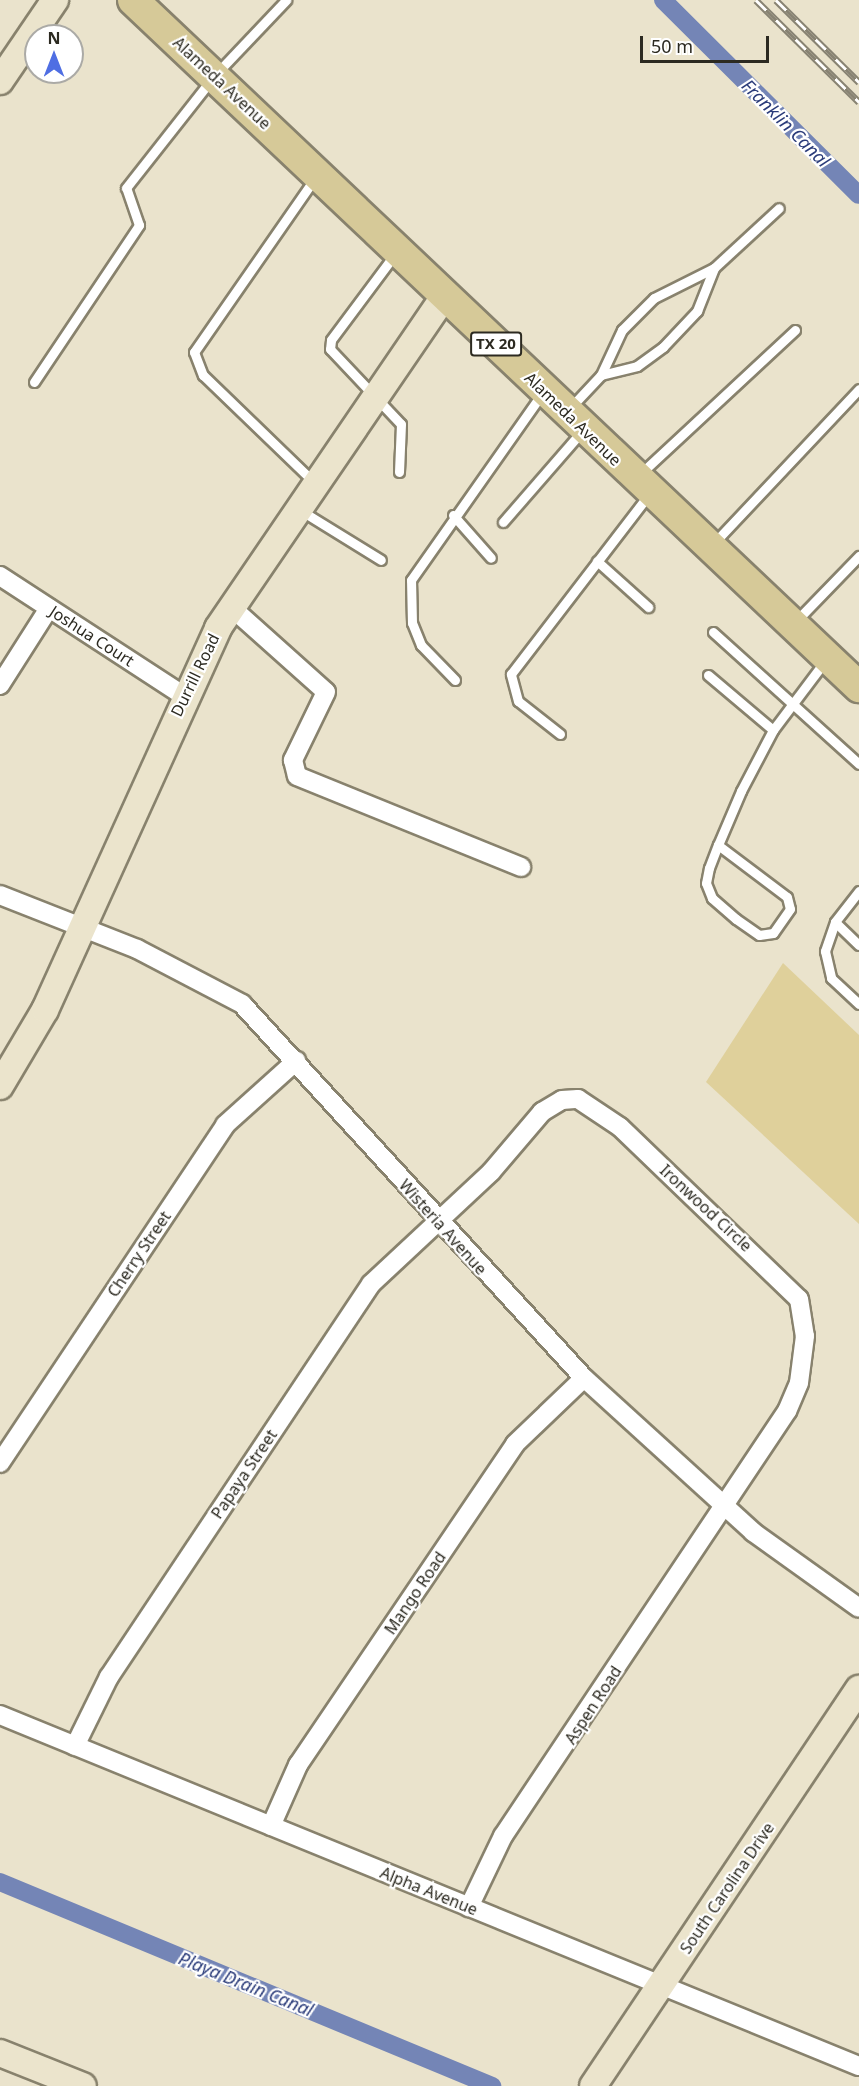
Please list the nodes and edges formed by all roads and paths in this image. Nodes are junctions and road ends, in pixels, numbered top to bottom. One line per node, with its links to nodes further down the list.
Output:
1 (55, 0): 5 (street)
2 (133, 0): 4 (main road, Alameda Avenue / TX 20)
3 (286, 0): 4 (lane)
4 (214, 76): 6 (main road, Alameda Avenue / TX 20); 13 (lane)
5 (0, 81)
6 (318, 174): 8 (main road, Alameda Avenue / TX 20); 19 (lane)
7 (779, 208): 9 (lane)
8 (398, 250): 10 (main road, Alameda Avenue / TX 20); 16 (lane)
9 (714, 268): 12 (lane); 12 (lane)
10 (445, 295): 15 (main road, Alameda Avenue / TX 20); 16 (street, Durrill Road)
11 (795, 330): 20 (lane)
12 (601, 375): 17 (lane)
13 (34, 382)
14 (859, 389): 24 (lane)
15 (544, 390): 17 (main road, Alameda Avenue / TX 20); 22 (lane)
16 (375, 398): 18 (lane); 19 (street, Durrill Road)
17 (575, 420): 20 (main road, Alameda Avenue / TX 20); 23 (lane)
18 (399, 472)
19 (315, 483): 21 (street, Durrill Road)
20 (643, 485): 24 (main road, Alameda Avenue / TX 20); 28 (lane)
21 (298, 509): 27 (lane); 30 (street, Durrill Road)
22 (453, 515): 26 (lane); 37 (lane)
23 (503, 522)
24 (712, 546): 33 (main road, Alameda Avenue / TX 20)
25 (859, 556): 33 (lane)
26 (491, 558)
27 (381, 560)
28 (597, 561): 31 (lane); 42 (lane)
29 (0, 576): 32 (street, Joshua Court)
30 (231, 607): 39 (street, Durrill Road); 45 (street)
31 (648, 607)
32 (49, 608): 38 (street); 39 (street, Joshua Court)
33 (794, 622): 35 (main road, Alameda Avenue / TX 20)
34 (713, 632): 40 (lane)
35 (846, 671): 40 (lane)
36 (708, 675): 41 (lane)
37 (455, 680)
38 (0, 685)
39 (184, 696): 49 (street, Durrill Road)
40 (793, 705): 41 (lane); 43 (lane)
41 (773, 730): 44 (lane)
42 (560, 734)
43 (859, 764)
44 (718, 845): 44 (lane)
45 (520, 867)
46 (859, 891): 48 (lane)
47 (0, 895): 49 (street, Wisteria Avenue)
48 (835, 922): 50 (lane); 51 (lane)
49 (83, 926): 52 (street, Wisteria Avenue); 53 (street, Durrill Road)
50 (859, 945)
51 (859, 1004)
52 (296, 1061): 54 (street, Wisteria Avenue); 56 (street, Cherry Street)
53 (0, 1086)
54 (440, 1223): 55 (street, Wisteria Avenue); 57 (street, Ironwood Circle); 61 (street, Papaya Street)
55 (584, 1378): 57 (street, Wisteria Avenue); 62 (street, Mango Road)
56 (0, 1463)
57 (726, 1507): 58 (street, Wisteria Avenue); 63 (street, Aspen Road)
58 (859, 1608)
59 (859, 1689): 64 (street, South Carolina Drive)
60 (0, 1715): 61 (street, Alpha Avenue)
61 (75, 1746): 62 (street, Alpha Avenue)
62 (271, 1826): 63 (street, Alpha Avenue)
63 (469, 1907): 64 (street, Alpha Avenue)
64 (662, 1985): 66 (street, Alpha Avenue); 68 (street, South Carolina Drive)
65 (0, 2053): 67 (street)
66 (857, 2061)
67 (82, 2086)
68 (593, 2086)

